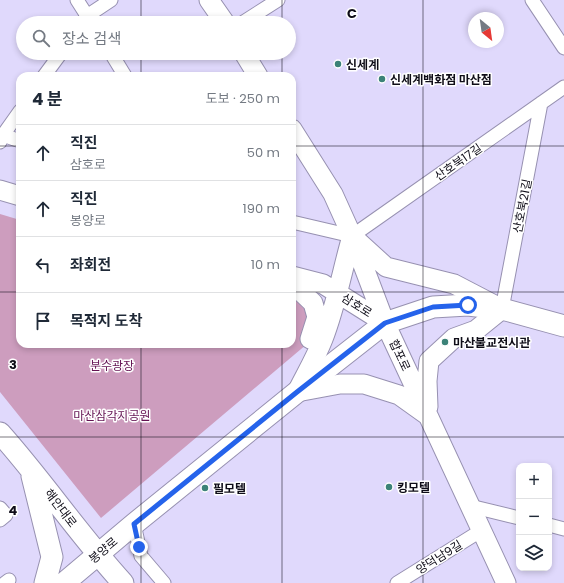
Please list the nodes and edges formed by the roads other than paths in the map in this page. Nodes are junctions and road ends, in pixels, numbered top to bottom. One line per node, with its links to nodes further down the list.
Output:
1 (77, 0): 6 (street)
2 (112, 0): 7 (street)
3 (209, 0): 8 (main road)
4 (278, 0): 9 (street)
5 (532, 0): 10 (street)
6 (85, 16)
7 (93, 16)
8 (219, 16)
9 (253, 16)
10 (564, 48)
11 (56, 60): 14 (street)
12 (115, 60): 15 (street)
13 (248, 60): 16 (main road)
14 (47, 72)
15 (123, 72)
16 (256, 72)
17 (564, 87): 18 (street, 산호북17길)
18 (541, 103): 26 (street, 산호북17길); 30 (street, 산호북21길)
19 (16, 116): 21 (street)
20 (296, 135): 26 (main road, 합포로)
21 (1, 139): 22 (street)
22 (16, 141)
23 (0, 190): 24 (main road)
24 (16, 195)
25 (296, 223): 26 (street)
26 (352, 236): 29 (main road); 30 (main road); 31 (main road, 합포로)
27 (296, 277): 29 (main road, 삼호로)
28 (296, 287): 33 (main road)
29 (338, 293): 31 (main road, 삼호로); 33 (main road)
30 (502, 309): 31 (main road, 삼호로); 32 (main road, 삼호로); 34 (main road)
31 (385, 323): 33 (main road, 봉양로); 34 (main road, 합포로)
32 (564, 326)
33 (297, 392): 34 (main road); 41 (main road, 봉양로)
34 (428, 417): 37 (main road, 합포로)
35 (0, 433): 36 (main road, 해안대로)
36 (30, 467): 45 (main road, 해안대로); 47 (main road)
37 (470, 506): 39 (street); 44 (main road, 합포로)
38 (0, 508): 40 (street)
39 (516, 517)
40 (0, 520)
41 (134, 524): 45 (main road, 봉양로); 49 (street)
42 (552, 526): 43 (street)
43 (564, 529)
44 (482, 530): 50 (street, 양덕남9길); 51 (main road, 합포로)
45 (97, 555): 46 (main road, 봉양로); 48 (main road, 해안대로)
46 (75, 580)
47 (45, 583)
48 (123, 583)
49 (164, 583)
50 (397, 583)
51 (506, 583)

